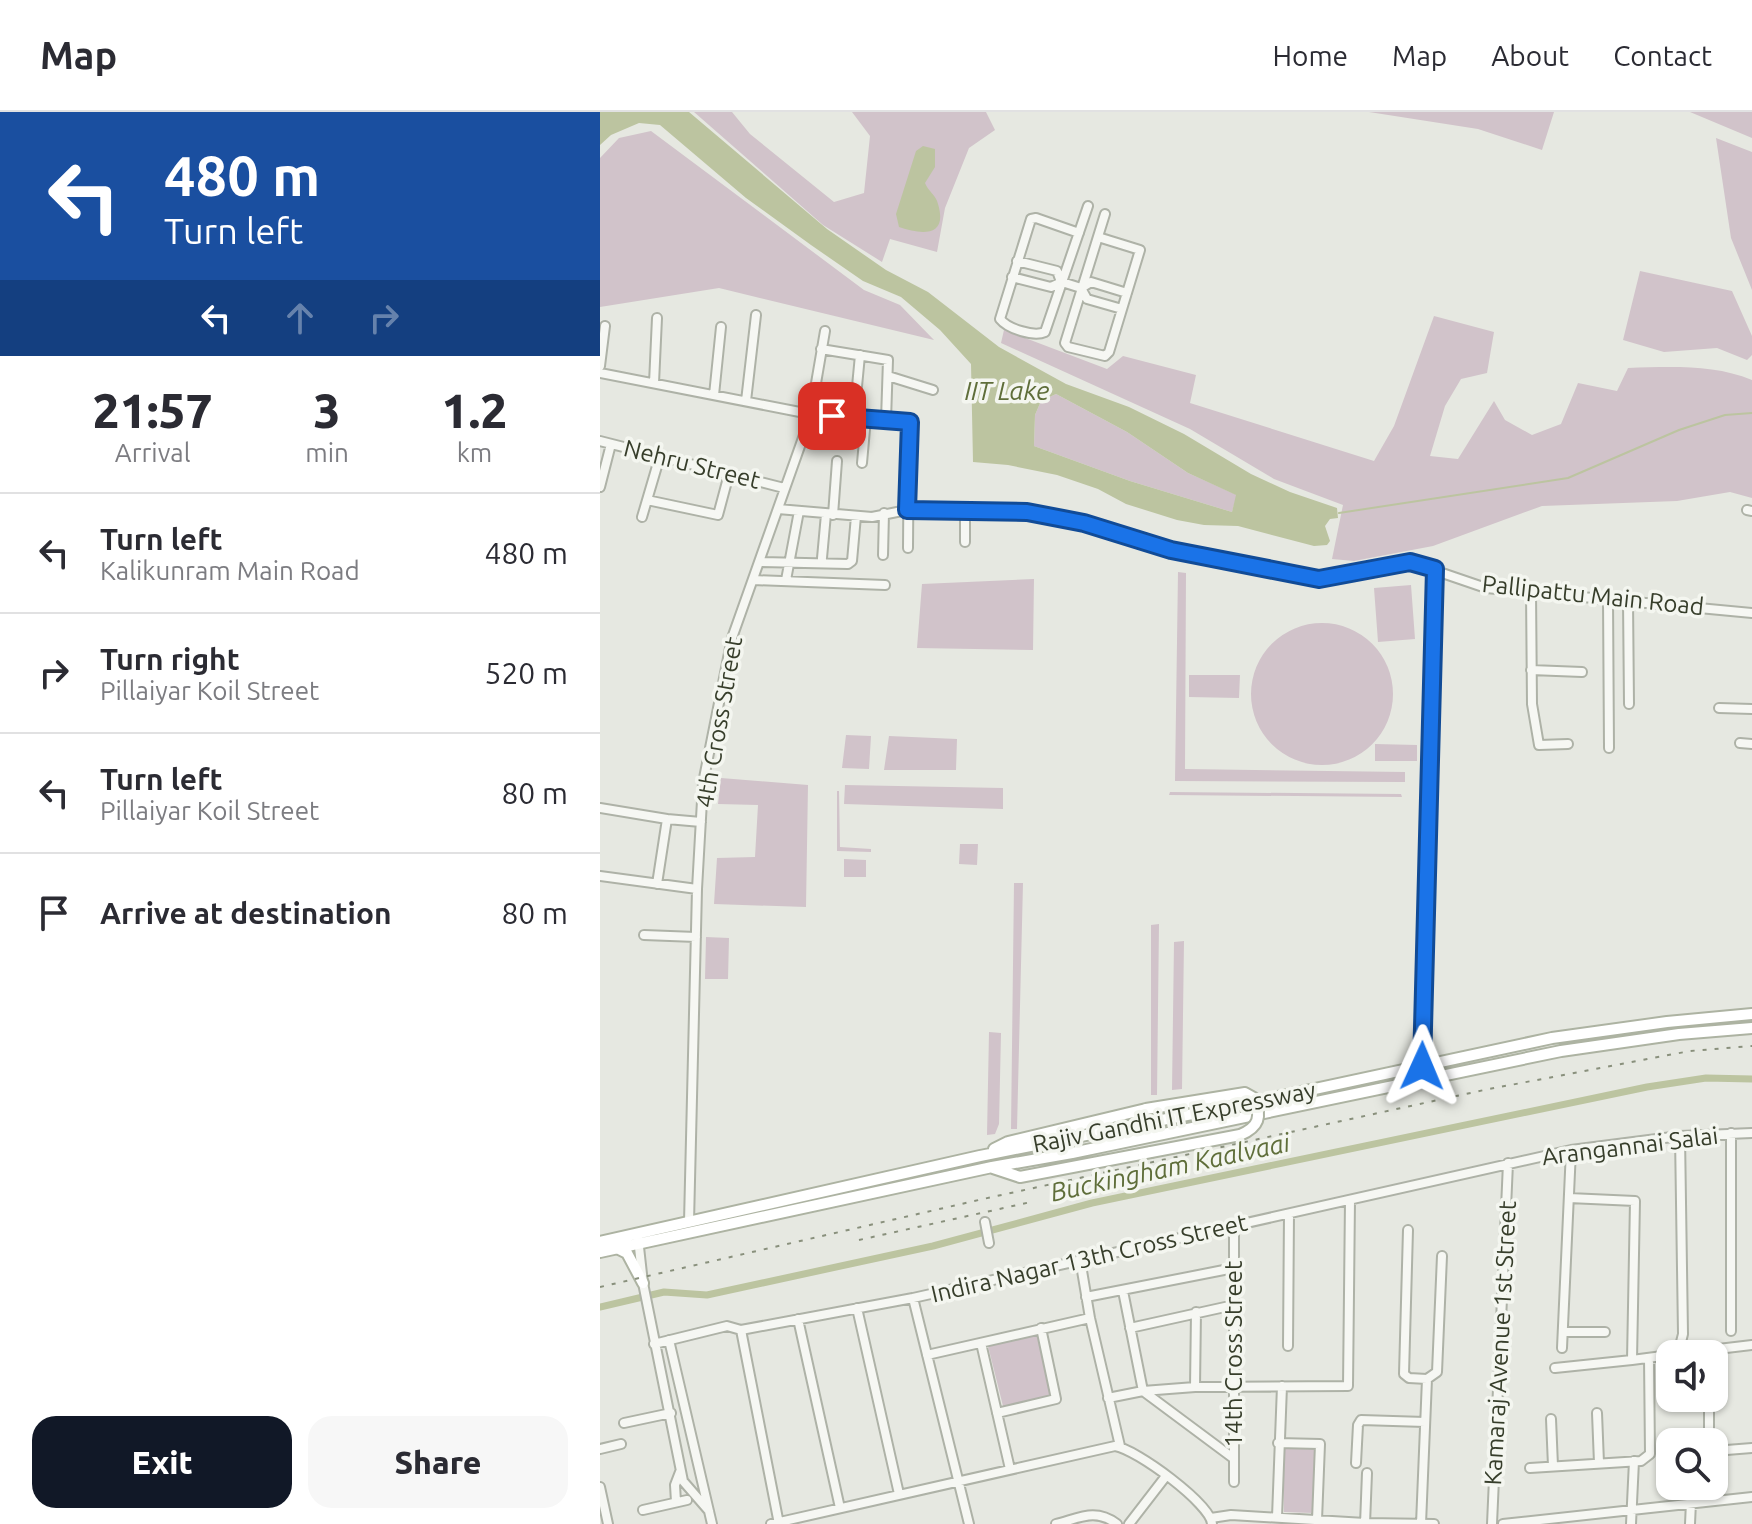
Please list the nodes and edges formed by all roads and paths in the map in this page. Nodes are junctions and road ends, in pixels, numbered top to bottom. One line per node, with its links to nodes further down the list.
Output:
1 (1088, 206): 3 (street)
2 (1105, 214): 4 (street)
3 (1079, 233): 5 (street); 7 (street)
4 (1098, 237): 8 (street); 9 (street)
5 (1017, 261): 6 (street); 7 (street)
6 (1012, 277): 7 (street); 7 (street)
7 (1062, 282): 8 (street)
8 (1081, 288): 9 (street); 10 (street); 10 (street)
9 (1127, 293): 10 (street)
10 (1122, 309)
11 (756, 315): 24 (street)
12 (657, 318): 21 (street)
13 (605, 326): 18 (street)
14 (721, 327): 23 (street)
15 (825, 331): 16 (street, 4th Cross Street)
16 (821, 349): 17 (street); 25 (street, 4th Cross Street)
17 (860, 355): 20 (street); 26 (street)
18 (600, 366)
19 (600, 373): 21 (street)
20 (888, 376): 22 (street); 28 (street)
21 (654, 383): 23 (street)
22 (933, 390)
23 (714, 395): 24 (street)
24 (746, 401): 25 (street)
25 (810, 414): 26 (street); 36 (street, 4th Cross Street)
26 (854, 418): 27 (street)
27 (866, 418): 28 (street); 33 (street)
28 (886, 420): 39 (street)
29 (600, 441): 30 (street, Nehru Street)
30 (611, 444): 31 (street, Nehru Street); 35 (street)
31 (660, 456): 34 (street, Nehru Street); 37 (street)
32 (837, 461): 43 (street)
33 (862, 463)
34 (729, 474): 36 (street, Nehru Street); 37 (street)
35 (600, 487)
36 (784, 488): 38 (street, 4th Cross Street)
37 (647, 500): 45 (street)
38 (778, 509): 40 (street, Pallipattu Main Road); 50 (street, 4th Cross Street)
39 (907, 510): 41 (street, Pallipattu Main Road); 42 (street, Pallipattu Main Road); 47 (street)
40 (799, 511): 43 (street, Pallipattu Main Road); 51 (street)
41 (965, 511): 46 (street); 52 (street, Pallipattu Main Road)
42 (884, 513): 44 (street, Pallipattu Main Road); 48 (street)
43 (829, 514): 44 (street, Pallipattu Main Road); 49 (street)
44 (856, 516): 51 (street)
45 (642, 517)
46 (965, 542)
47 (908, 548)
48 (883, 555)
49 (822, 558)
50 (760, 562): 51 (street); 53 (street, 4th Cross Street)
51 (789, 564): 54 (street)
52 (1435, 569): 56 (street, Pallipattu Main Road); 79 (street)
53 (753, 580): 54 (street); 71 (street, 4th Cross Street)
54 (786, 580): 55 (street)
55 (885, 585)
56 (1531, 592): 57 (street, Pallipattu Main Road); 60 (street)
57 (1608, 599): 58 (street, Pallipattu Main Road); 68 (street)
58 (1628, 601): 59 (street, Pallipattu Main Road); 62 (street)
59 (1752, 613)
60 (1531, 670): 61 (street); 66 (street)
61 (1582, 672)
62 (1629, 704)
63 (1719, 708): 64 (street)
64 (1752, 709)
65 (1740, 743): 67 (street)
66 (1568, 744)
67 (1752, 744)
68 (1609, 748)
69 (600, 808): 70 (street)
70 (667, 819): 71 (street); 73 (street)
71 (701, 822): 74 (street, 4th Cross Street)
72 (600, 876): 73 (street)
73 (657, 884): 74 (street)
74 (697, 889): 76 (street, 4th Cross Street)
75 (644, 935): 76 (street)
76 (696, 937): 90 (street, 4th Cross Street)
77 (1752, 1014): 79 (main road, Rajiv Gandhi IT Expressway)
78 (1750, 1028): 86 (main road, Rajiv Gandhi IT Expressway)
79 (1422, 1066): 84 (main road, Rajiv Gandhi IT Expressway)
80 (1731, 1133): 81 (street, Arangannai Salai); 82 (street, Arangannai Salai); 114 (street)
81 (1752, 1133)
82 (1680, 1136): 83 (street, Arangannai Salai); 118 (street)
83 (1571, 1150): 85 (street, Arangannai Salai); 87 (street)
84 (980, 1156): 86 (main road, bridge); 90 (main road, Rajiv Gandhi IT Expressway)
85 (1508, 1163): 88 (street, Indira Nagar 13th Cross Street); 185 (street, Kamaraj Avenue 1st Street)
86 (992, 1167): 94 (main road, Rajiv Gandhi IT Expressway)
87 (1569, 1198): 115 (street); 128 (street)
88 (1350, 1200): 89 (street, Indira Nagar 13th Cross Street); 131 (street)
89 (1289, 1214): 92 (street, Indira Nagar 13th Cross Street); 122 (street)
90 (689, 1222): 94 (main road, Rajiv Gandhi IT Expressway)
91 (985, 1222): 96 (street)
92 (1234, 1225): 100 (street, Indira Nagar 13th Cross Street); 101 (street, 14th Cross Street)
93 (1408, 1230): 130 (street)
94 (638, 1239): 95 (main road, Rajiv Gandhi IT Expressway); 97 (main road, Rajiv Gandhi IT Expressway); 102 (street)
95 (600, 1242)
96 (989, 1243)
97 (617, 1248): 98 (main road, Rajiv Gandhi IT Expressway); 102 (main road)
98 (600, 1252)
99 (1442, 1256): 130 (street)
100 (1080, 1259): 104 (street); 105 (street, Indira Nagar 13th Cross Street)
101 (1234, 1268): 103 (street); 106 (street, 14th Cross Street)
102 (643, 1283): 120 (street)
103 (1123, 1291): 104 (street); 112 (street)
104 (1086, 1297): 109 (street)
105 (913, 1298): 107 (street, Indira Nagar 13th Cross Street); 125 (street)
106 (1234, 1305): 108 (street); 133 (street, 14th Cross Street)
107 (857, 1308): 110 (street, Indira Nagar 13th Cross Street); 161 (street)
108 (1196, 1312): 112 (street); 132 (street)
109 (1090, 1318): 111 (street); 135 (street)
110 (798, 1319): 113 (street, Indira Nagar 13th Cross Street); 166 (street)
111 (1041, 1328): 119 (street); 137 (street)
112 (1130, 1328): 134 (street)
113 (741, 1330): 117 (street, Indira Nagar 13th Cross Street); 175 (street)
114 (1731, 1331)
115 (1563, 1332): 116 (street); 123 (street)
116 (1605, 1332)
117 (669, 1340): 120 (street, Indira Nagar 13th Cross Street); 169 (street)
118 (1681, 1340)
119 (981, 1343): 125 (street); 137 (street)
120 (654, 1344): 136 (street)
121 (1752, 1345): 124 (street)
122 (1288, 1346)
123 (1562, 1348)
124 (1728, 1349)
125 (927, 1355): 158 (street)
126 (1656, 1357): 127 (street)
127 (1649, 1358): 128 (street); 149 (street)
128 (1632, 1360): 129 (street)
129 (1555, 1368)
130 (1427, 1379): 140 (street)
131 (1282, 1386): 133 (street); 142 (street)
132 (1195, 1387): 133 (street); 134 (street)
133 (1233, 1388): 148 (street, 14th Cross Street)
134 (1143, 1391): 135 (street); 148 (street)
135 (1108, 1398): 144 (street)
136 (671, 1413): 141 (street); 155 (street)
137 (997, 1413): 154 (street)
138 (1597, 1413): 151 (street)
139 (1551, 1419): 152 (street)
140 (1425, 1422): 150 (street); 183 (street)
141 (624, 1423)
142 (1278, 1443): 170 (street); 171 (street)
143 (621, 1444): 146 (street)
144 (1120, 1446): 154 (street); 157 (street)
145 (1752, 1448): 147 (street)
146 (600, 1449)
147 (1728, 1450)
148 (1233, 1458): 159 (street, 14th Cross Street)
149 (1634, 1461): 151 (street); 167 (street)
150 (1356, 1463)
151 (1599, 1463): 152 (street)
152 (1553, 1466): 153 (street)
153 (1530, 1468)
154 (1010, 1469): 158 (street)
155 (681, 1470): 164 (street); 169 (street)
156 (1367, 1473): 182 (street)
157 (1166, 1476): 172 (street); 181 (street)
158 (958, 1481): 161 (street); 178 (street)
159 (1234, 1482)
160 (600, 1487): 176 (street)
161 (899, 1494): 166 (street)
162 (1752, 1497): 165 (street)
163 (687, 1500): 164 (street)
164 (676, 1502): 168 (street)
165 (1691, 1502): 167 (street); 188 (street)
166 (840, 1508): 175 (street)
167 (1632, 1509): 173 (street); 187 (street)
168 (643, 1510)
169 (709, 1511): 177 (street)
170 (1277, 1517): 172 (street); 174 (street)
171 (1317, 1520): 174 (street); 182 (street)
172 (1212, 1521)
173 (1570, 1521): 186 (street)
174 (1304, 1522)
175 (776, 1523)
176 (608, 1524)
177 (712, 1524)
178 (969, 1524)
179 (1056, 1524): 180 (street)
180 (1117, 1524)
181 (1129, 1524)
182 (1365, 1524): 183 (street)
183 (1421, 1524): 184 (street)
184 (1434, 1524)
185 (1492, 1524)
186 (1503, 1524)
187 (1631, 1524)
188 (1690, 1524)

